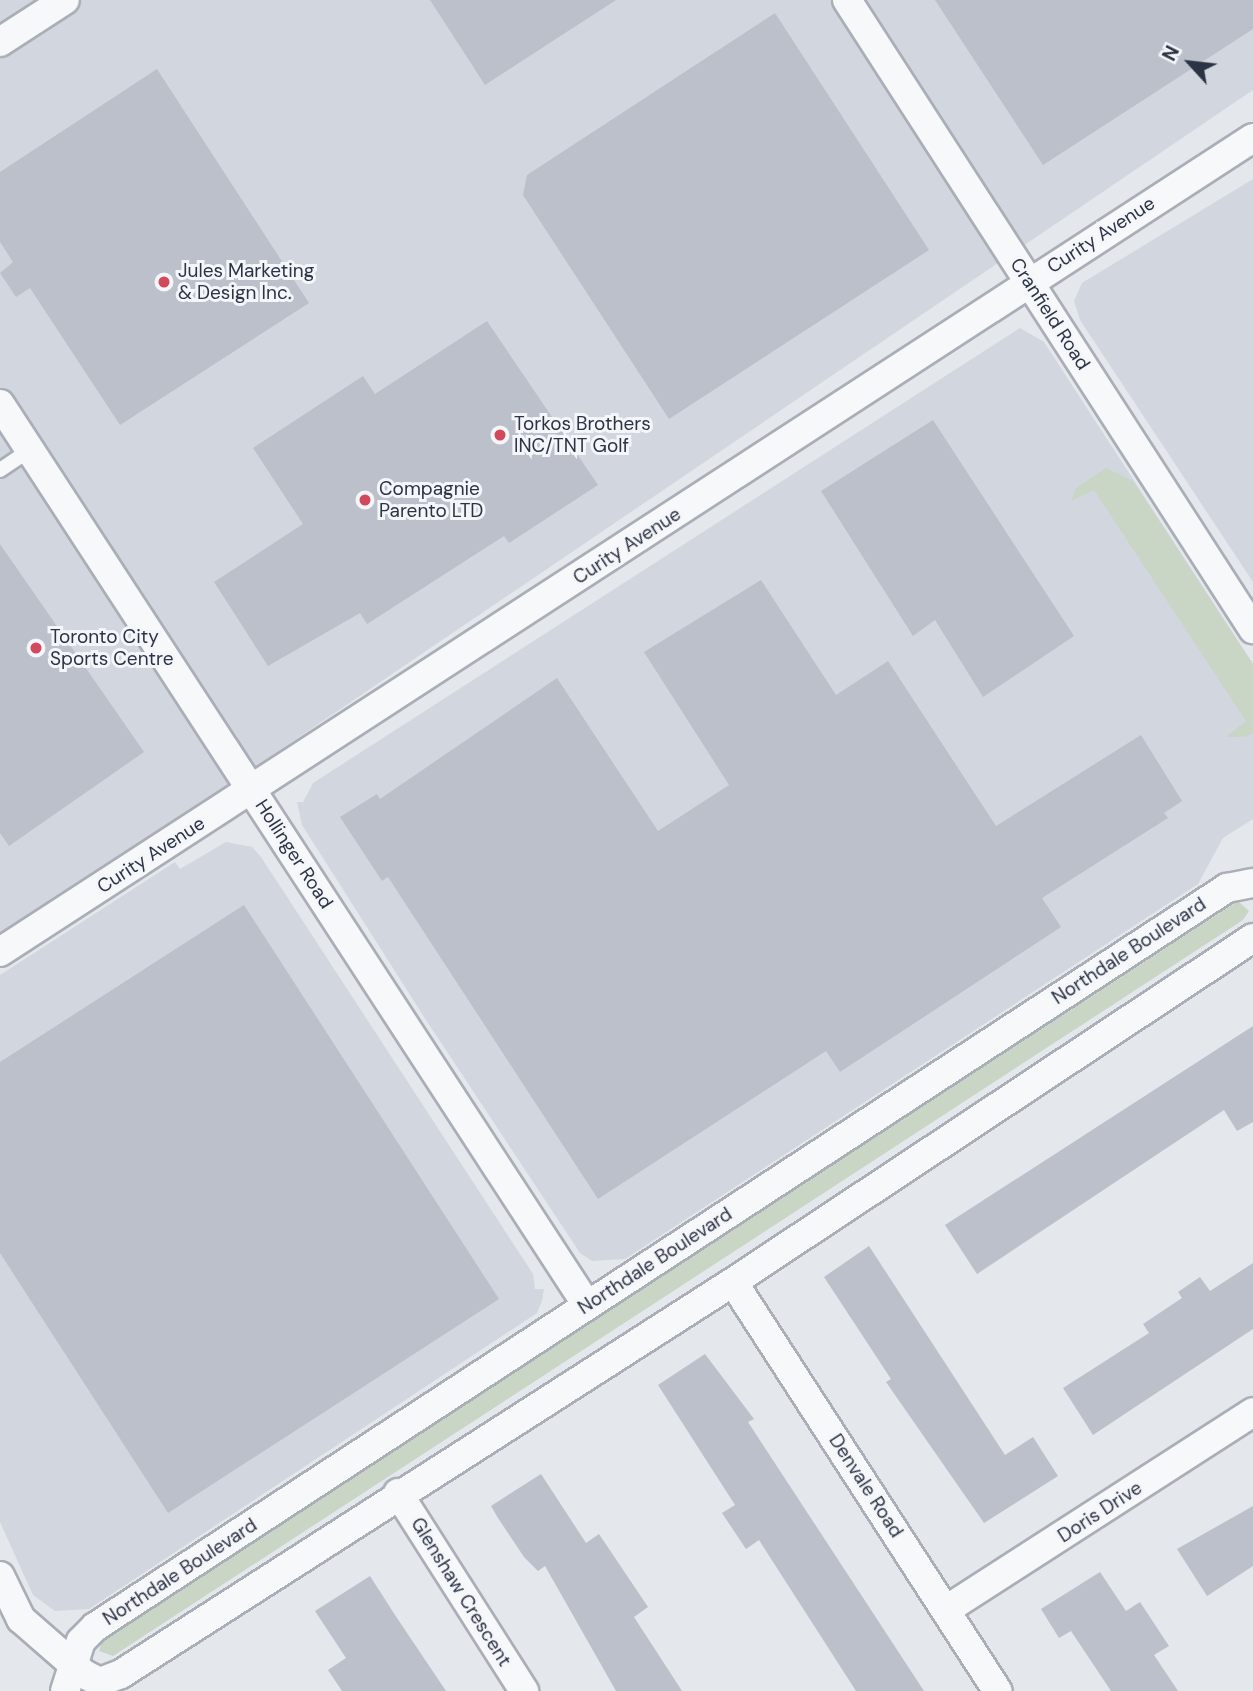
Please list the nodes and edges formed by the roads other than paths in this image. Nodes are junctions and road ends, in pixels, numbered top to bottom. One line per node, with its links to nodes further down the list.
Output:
1 (65, 0): 3 (street)
2 (847, 0): 5 (street, Cranfield Road)
3 (0, 42)
4 (1253, 138): 5 (street, Curity Avenue)
5 (1029, 282): 9 (street, Cranfield Road); 10 (street, Curity Avenue)
6 (0, 404): 7 (street, Hollinger Road)
7 (30, 450): 8 (lane); 10 (street, Hollinger Road)
8 (0, 470)
9 (1253, 629)
10 (252, 790): 13 (street, Curity Avenue); 15 (street, Hollinger Road)
11 (1253, 883): 15 (street, Northdale Boulevard)
12 (1253, 938): 14 (street)
13 (0, 952)
14 (733, 1283): 17 (street); 19 (street, Denvale Road)
15 (587, 1305): 20 (street, Northdale Boulevard)
16 (1253, 1412): 19 (street, Doris Drive)
17 (398, 1493): 20 (street); 22 (street, Glenshaw Crescent)
18 (0, 1576): 20 (street)
19 (946, 1610): 23 (street, Denvale Road)
20 (76, 1663): 21 (street, Northdale Boulevard)
21 (65, 1691)
22 (524, 1691)
23 (998, 1691)

